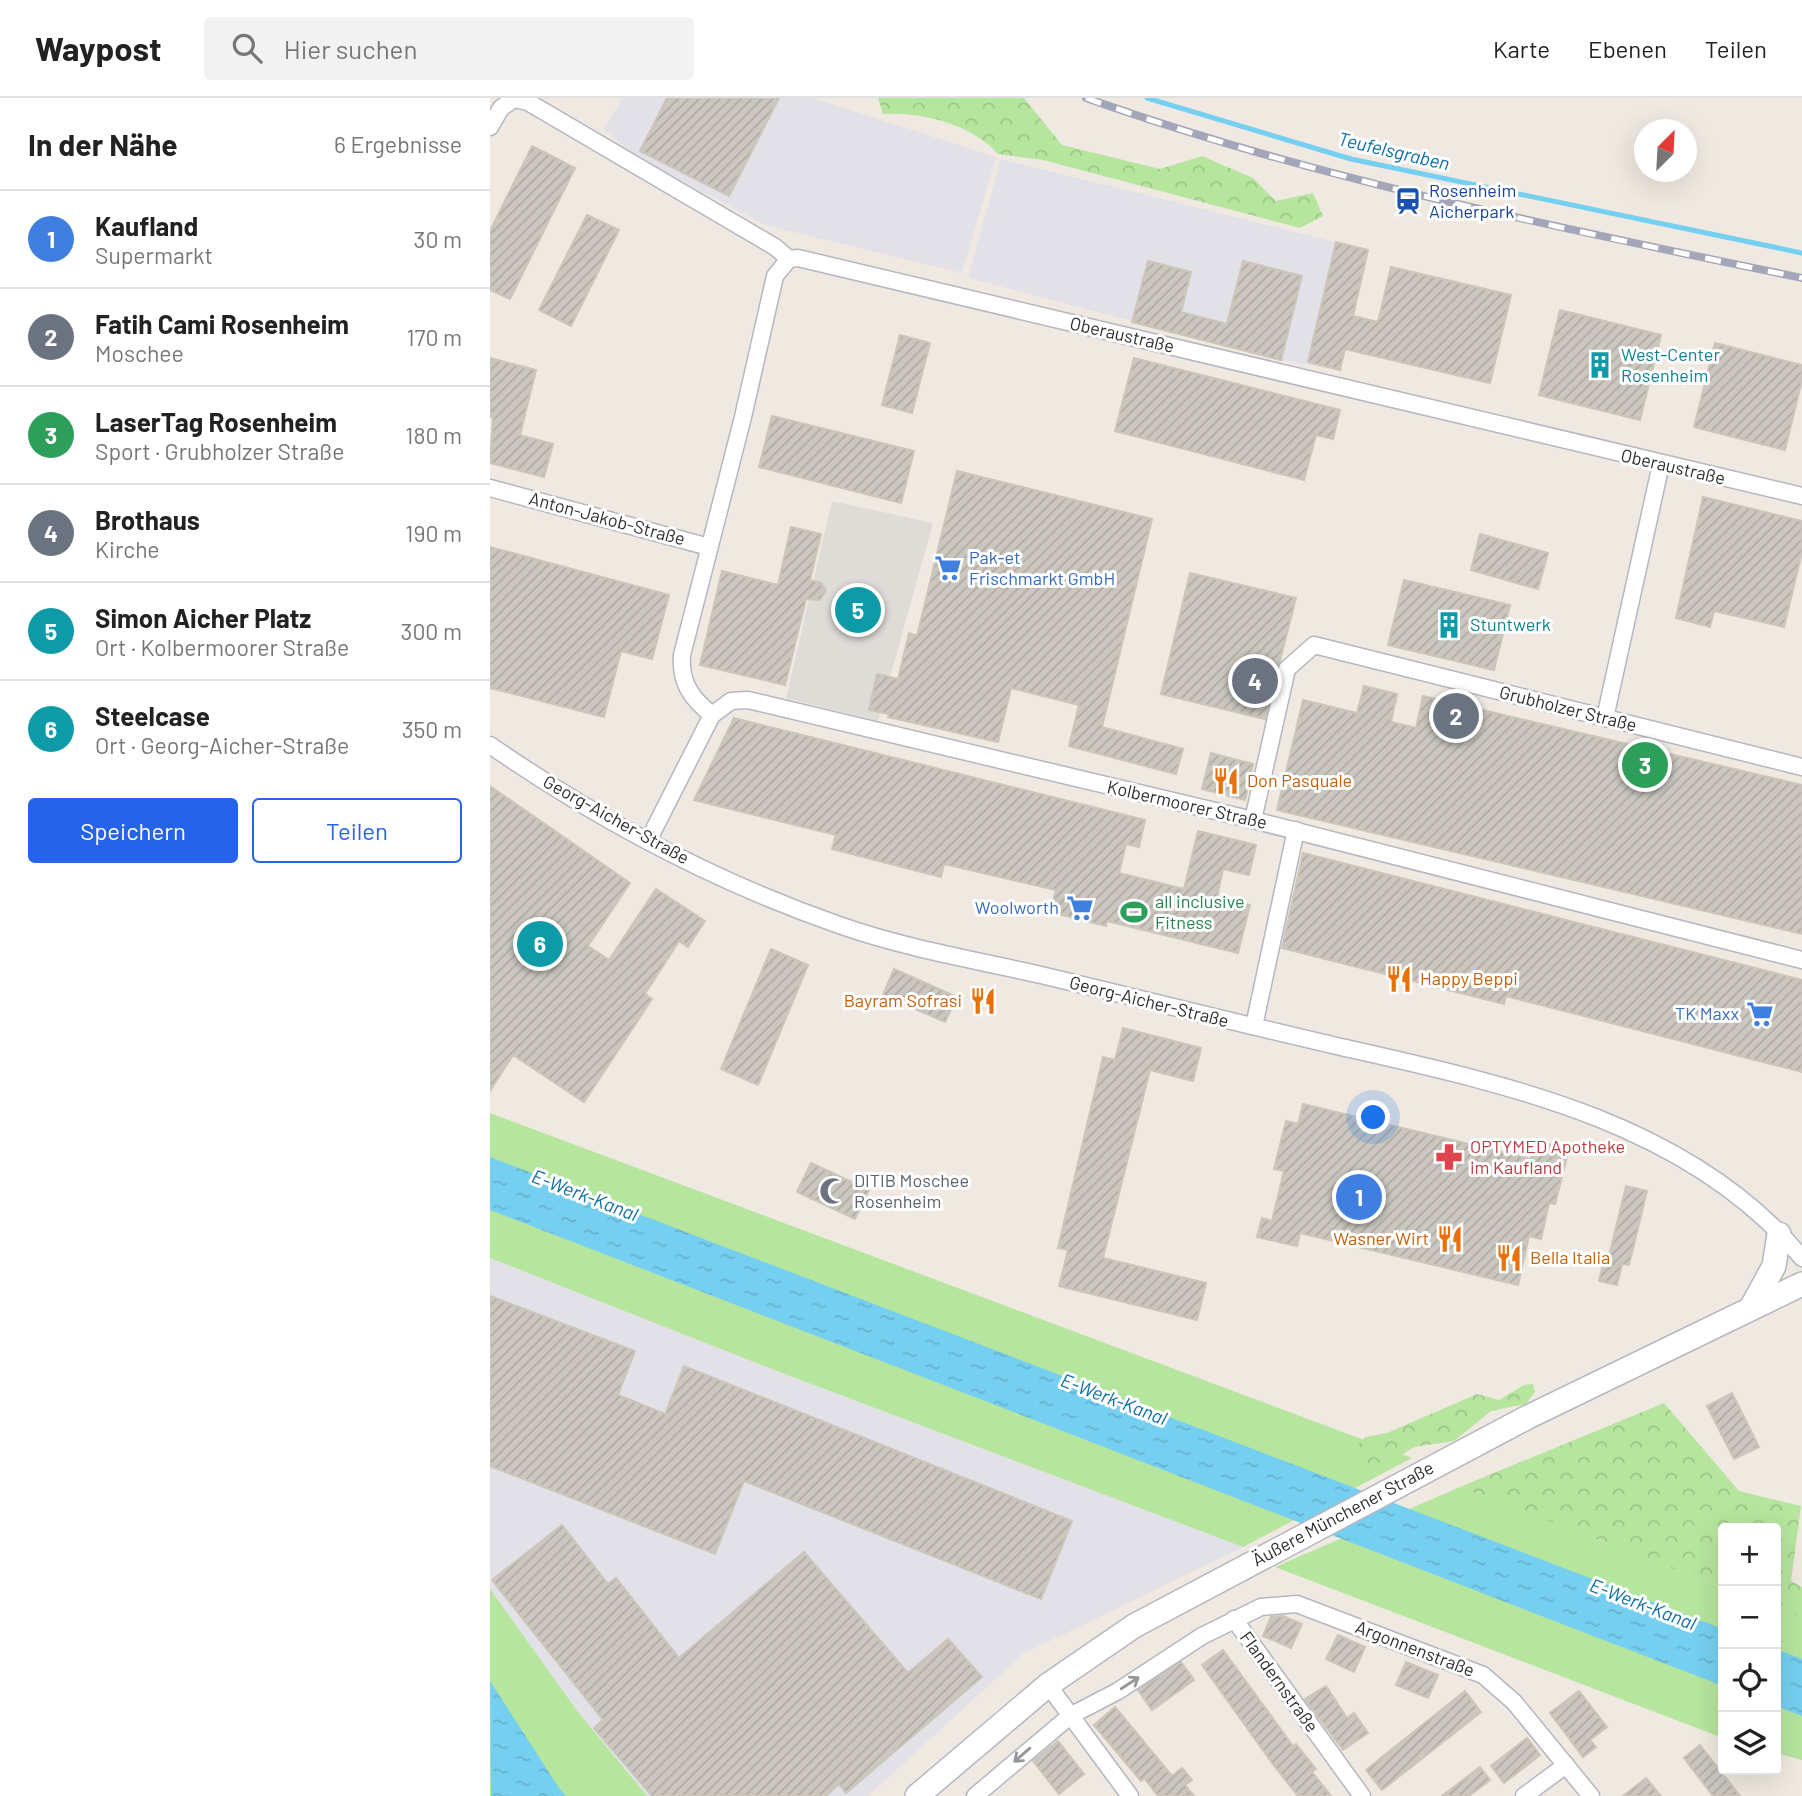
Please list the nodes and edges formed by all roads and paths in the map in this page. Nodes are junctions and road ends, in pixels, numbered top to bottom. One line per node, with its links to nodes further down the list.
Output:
1 (513, 99): 2 (street, Oberaustraße); 3 (street, Oberaustraße)
2 (490, 127)
3 (789, 259): 4 (street, Oberaustraße); 7 (street)
4 (1661, 464): 6 (street, Oberaustraße); 9 (street)
5 (490, 488): 7 (street, Anton-Jakob-Straße)
6 (1802, 496)
7 (709, 547): 8 (street, Anton-Jakob-Straße)
8 (712, 715): 12 (street, Kolbermoorer Straße); 14 (street)
9 (1605, 718): 11 (street, Grubholzer Straße); 12 (street, Grubholzer Straße)
10 (490, 745): 14 (street, Georg-Aicher-Straße)
11 (1802, 767)
12 (1254, 820): 13 (street, Kolbermoorer Straße)
13 (1296, 830): 15 (street, Kolbermoorer Straße); 16 (street)
14 (648, 841): 16 (street, Georg-Aicher-Straße)
15 (1802, 960)
16 (1254, 1027): 17 (street, Georg-Aicher-Straße)
17 (1779, 1234): 18 (street, Georg-Aicher-Straße); 20 (main road)
18 (1802, 1258)
19 (1802, 1284): 20 (main road, Äußere Münchener Straße)
20 (1751, 1308): 22 (main road, Äußere Münchener Straße)
21 (1234, 1619): 23 (street, Flandernstraße, one-way to 21); 24 (street, Argonnenstraße); 28 (street, Flandernstraße)
22 (1048, 1685): 23 (street); 25 (main road, Äußere Münchener Straße)
23 (1070, 1716): 26 (street, Flandernstraße, one-way to 26); 27 (street)
24 (1566, 1765): 29 (street); 30 (street, Argonnenstraße)
25 (917, 1796)
26 (975, 1796)
27 (1130, 1796)
28 (1362, 1796)
29 (1524, 1796)
30 (1591, 1796)

